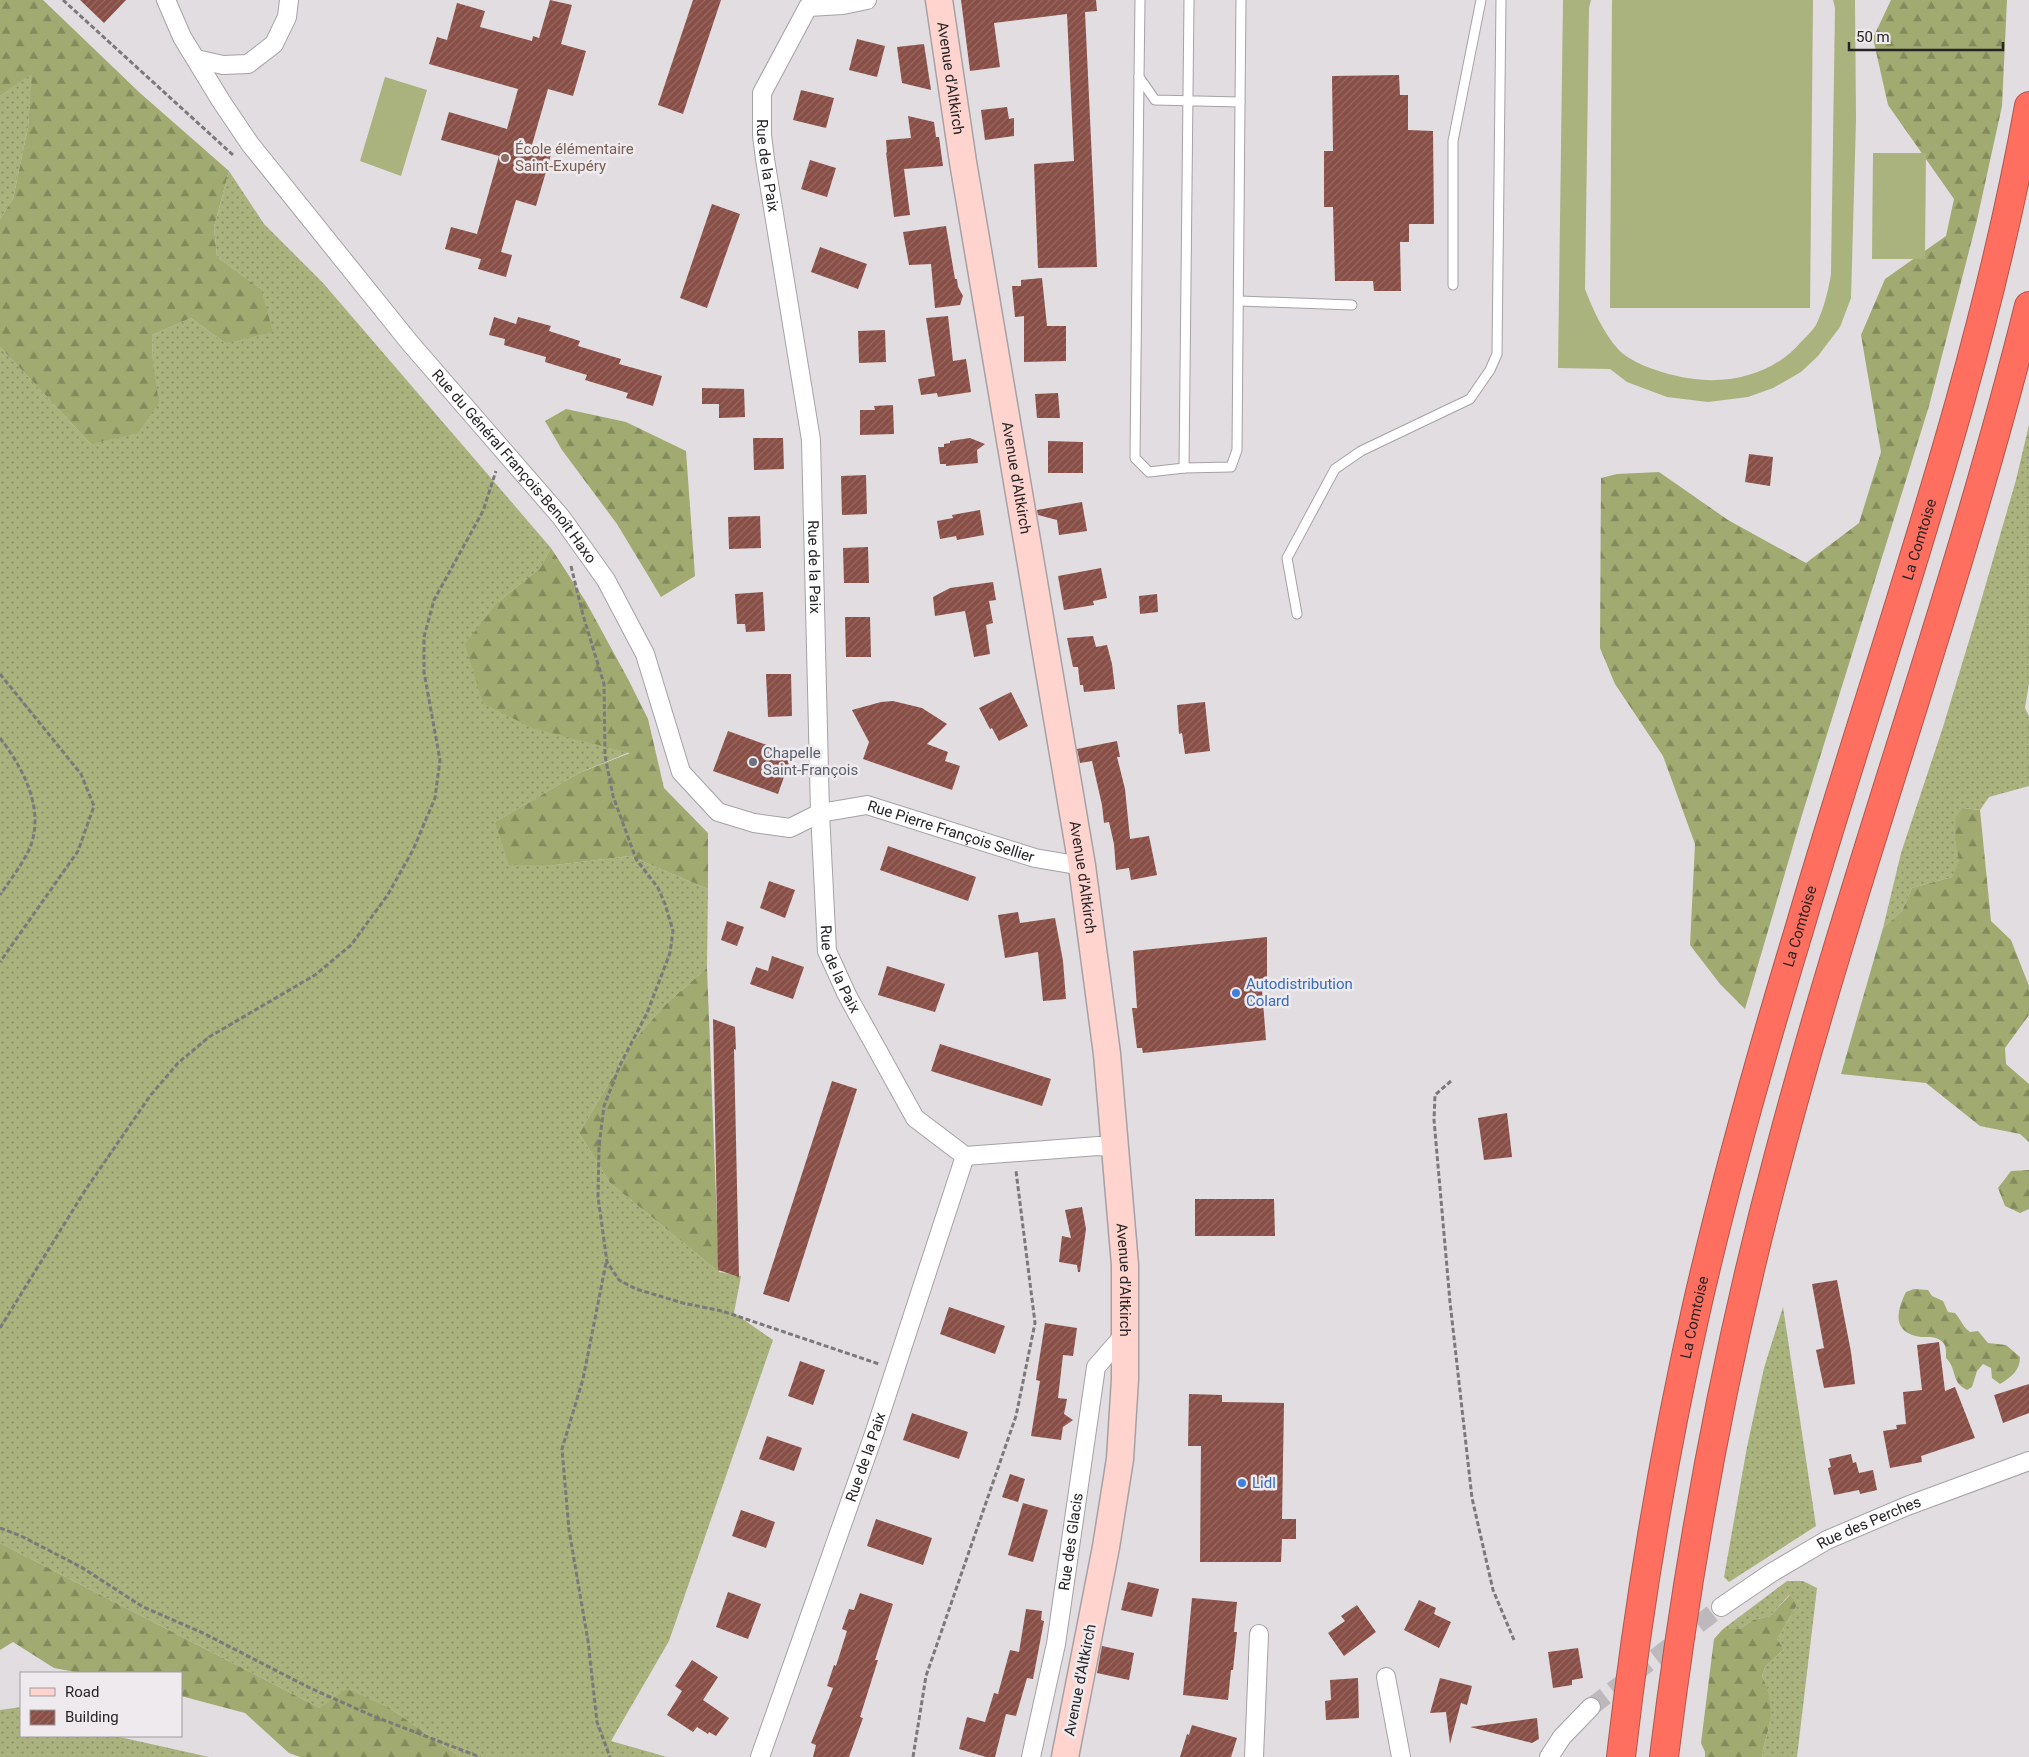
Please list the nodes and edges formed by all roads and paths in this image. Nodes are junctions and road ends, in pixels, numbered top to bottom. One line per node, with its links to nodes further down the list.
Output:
1 (63, 0): 17 (path)
2 (166, 0): 12 (street, Rue du Général François-Benoît Haxo)
3 (289, 0): 12 (street)
4 (867, 0): 11 (street, Rue de la Paix)
5 (939, 0): 29 (street, Avenue d'Altkirch)
6 (1140, 0): 13 (lane)
7 (1189, 0): 14 (lane)
8 (1241, 0): 15 (lane)
9 (1481, 0): 18 (lane)
10 (1501, 0): 25 (lane)
11 (806, 4): 28 (street, Rue de la Paix)
12 (196, 60): 22 (street, Rue du Général François-Benoît Haxo)
13 (1139, 77): 14 (lane); 23 (lane)
14 (1188, 100): 15 (lane); 23 (lane)
15 (1240, 102): 19 (lane)
16 (2029, 106): 56 (highway, La Comtoise)
17 (235, 157)
18 (1453, 285)
19 (1240, 302): 20 (lane); 23 (lane)
20 (1352, 305)
21 (2029, 306): 57 (highway)
22 (507, 453): 28 (street, Rue du Général François-Benoît Haxo); 37 (path)
23 (1184, 468)
24 (569, 561): 36 (path)
25 (1297, 614)
26 (0, 674): 31 (path)
27 (0, 738): 30 (path)
28 (820, 813): 29 (street, Rue Pierre François Sellier); 35 (street, Rue de la Paix)
29 (1082, 866): 33 (street, Avenue d'Altkirch)
30 (0, 895)
31 (0, 962)
32 (1451, 1081): 44 (path)
33 (1115, 1147): 34 (street); 38 (street, Avenue d'Altkirch)
34 (1014, 1153): 35 (street); 50 (path)
35 (965, 1156): 49 (street, Rue de la Paix)
36 (607, 1262): 39 (path); 48 (path)
37 (0, 1328)
38 (1124, 1334): 51 (street, Rue des Glacis); 52 (street, Avenue d'Altkirch)
39 (882, 1365)
40 (2029, 1461): 42 (street, Rue des Perches)
41 (0, 1528): 47 (path)
42 (1721, 1607)
43 (1259, 1634): 53 (street)
44 (1514, 1640)
45 (1386, 1677): 54 (street)
46 (1591, 1707): 55 (street)
47 (480, 1757)
48 (610, 1757)
49 (760, 1757)
50 (913, 1757)
51 (1031, 1757)
52 (1065, 1757)
53 (1254, 1757)
54 (1401, 1757)
55 (1549, 1757)
56 (1621, 1757)
57 (1664, 1757)

